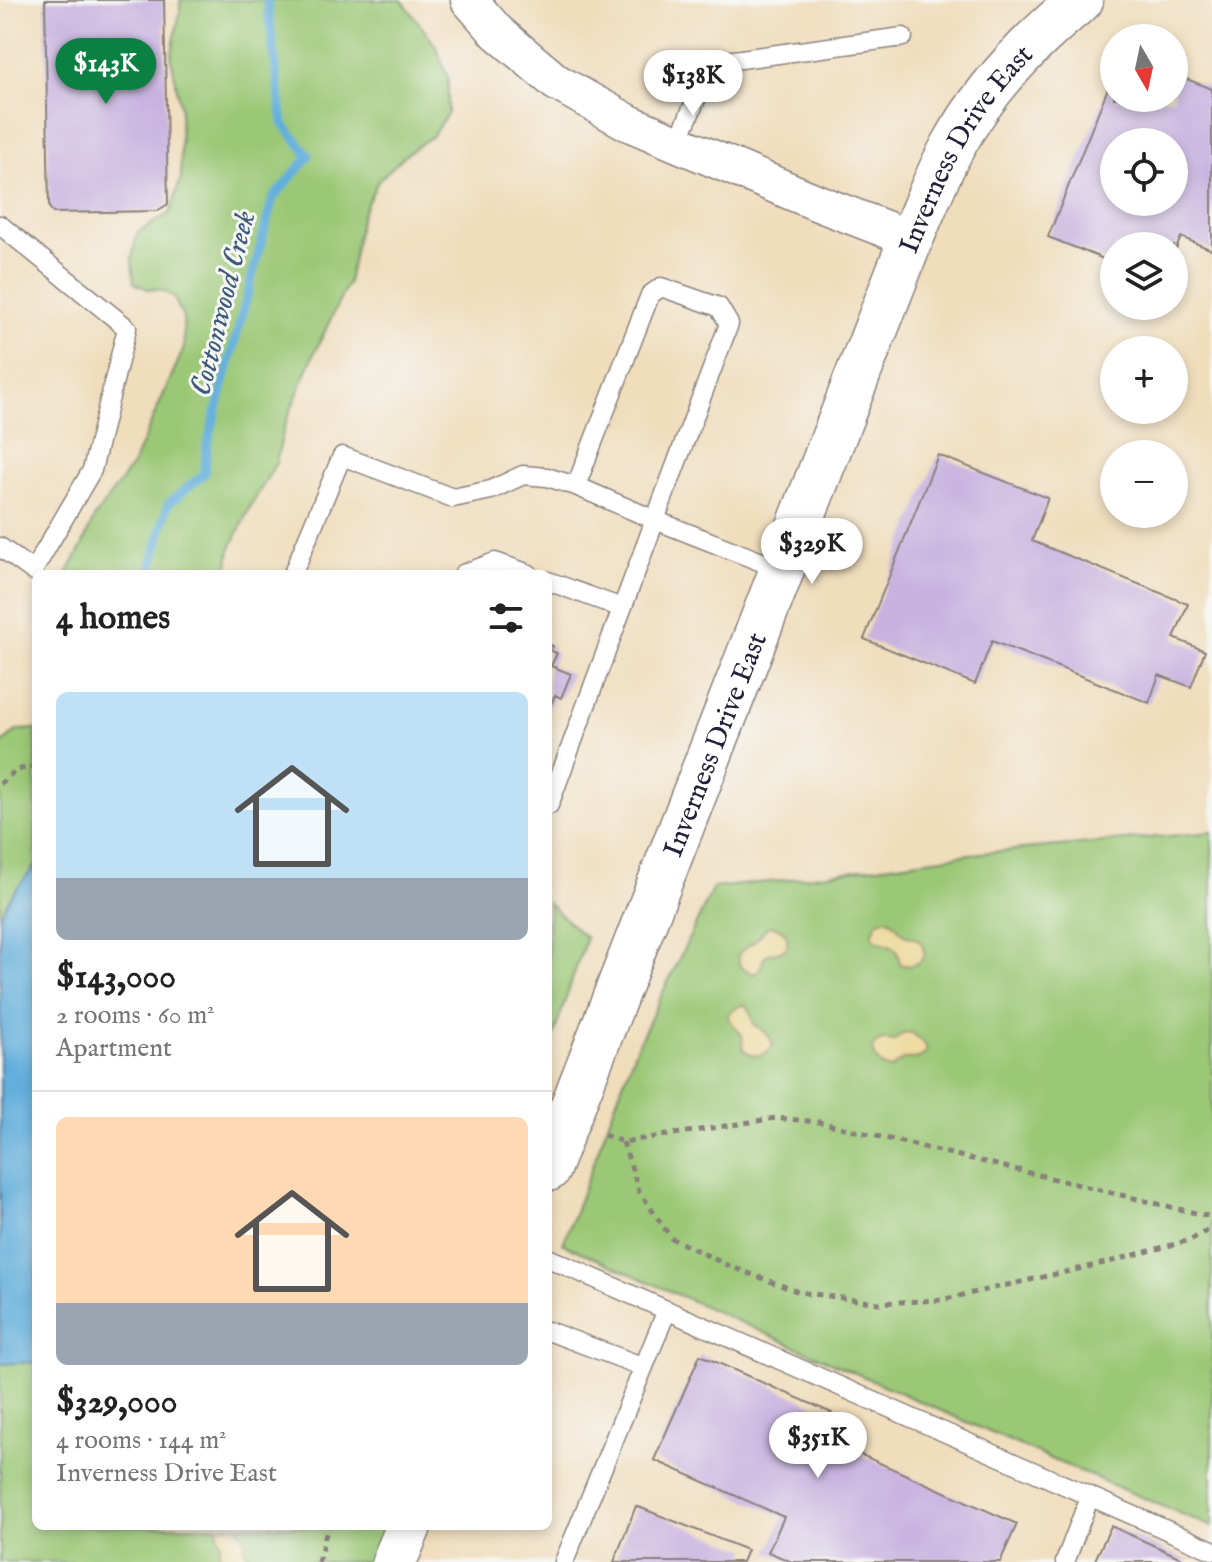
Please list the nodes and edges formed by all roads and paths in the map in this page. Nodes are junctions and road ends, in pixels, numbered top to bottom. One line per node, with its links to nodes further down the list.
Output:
1 (469, 0): 4 (street)
2 (1081, 0): 6 (main road, Inverness Drive East)
3 (903, 37): 4 (lane)
4 (677, 143): 6 (street)
5 (0, 225): 11 (lane)
6 (911, 239): 15 (main road, Inverness Drive East)
7 (576, 486): 8 (lane); 8 (lane); 12 (lane)
8 (655, 520): 15 (lane); 17 (lane)
9 (0, 547): 10 (lane)
10 (32, 570)
11 (34, 570)
12 (294, 570)
13 (474, 570): 14 (lane)
14 (518, 570)
15 (782, 570): 23 (main road, Inverness Drive East)
16 (552, 582): 17 (lane)
17 (622, 608): 20 (lane)
18 (32, 767): 19 (path)
19 (0, 784)
20 (552, 797)
21 (604, 1135): 22 (path)
22 (623, 1142): 24 (path); 25 (path)
23 (552, 1159)
24 (1212, 1217)
25 (1212, 1228)
26 (552, 1260): 27 (lane)
27 (667, 1310): 29 (lane); 30 (lane)
28 (552, 1332): 29 (lane)
29 (644, 1367): 36 (lane)
30 (1090, 1496): 33 (lane); 37 (lane)
31 (327, 1530): 34 (path)
32 (407, 1530): 35 (main road)
33 (1212, 1550)
34 (318, 1562)
35 (394, 1562)
36 (564, 1562)
37 (1065, 1562)

